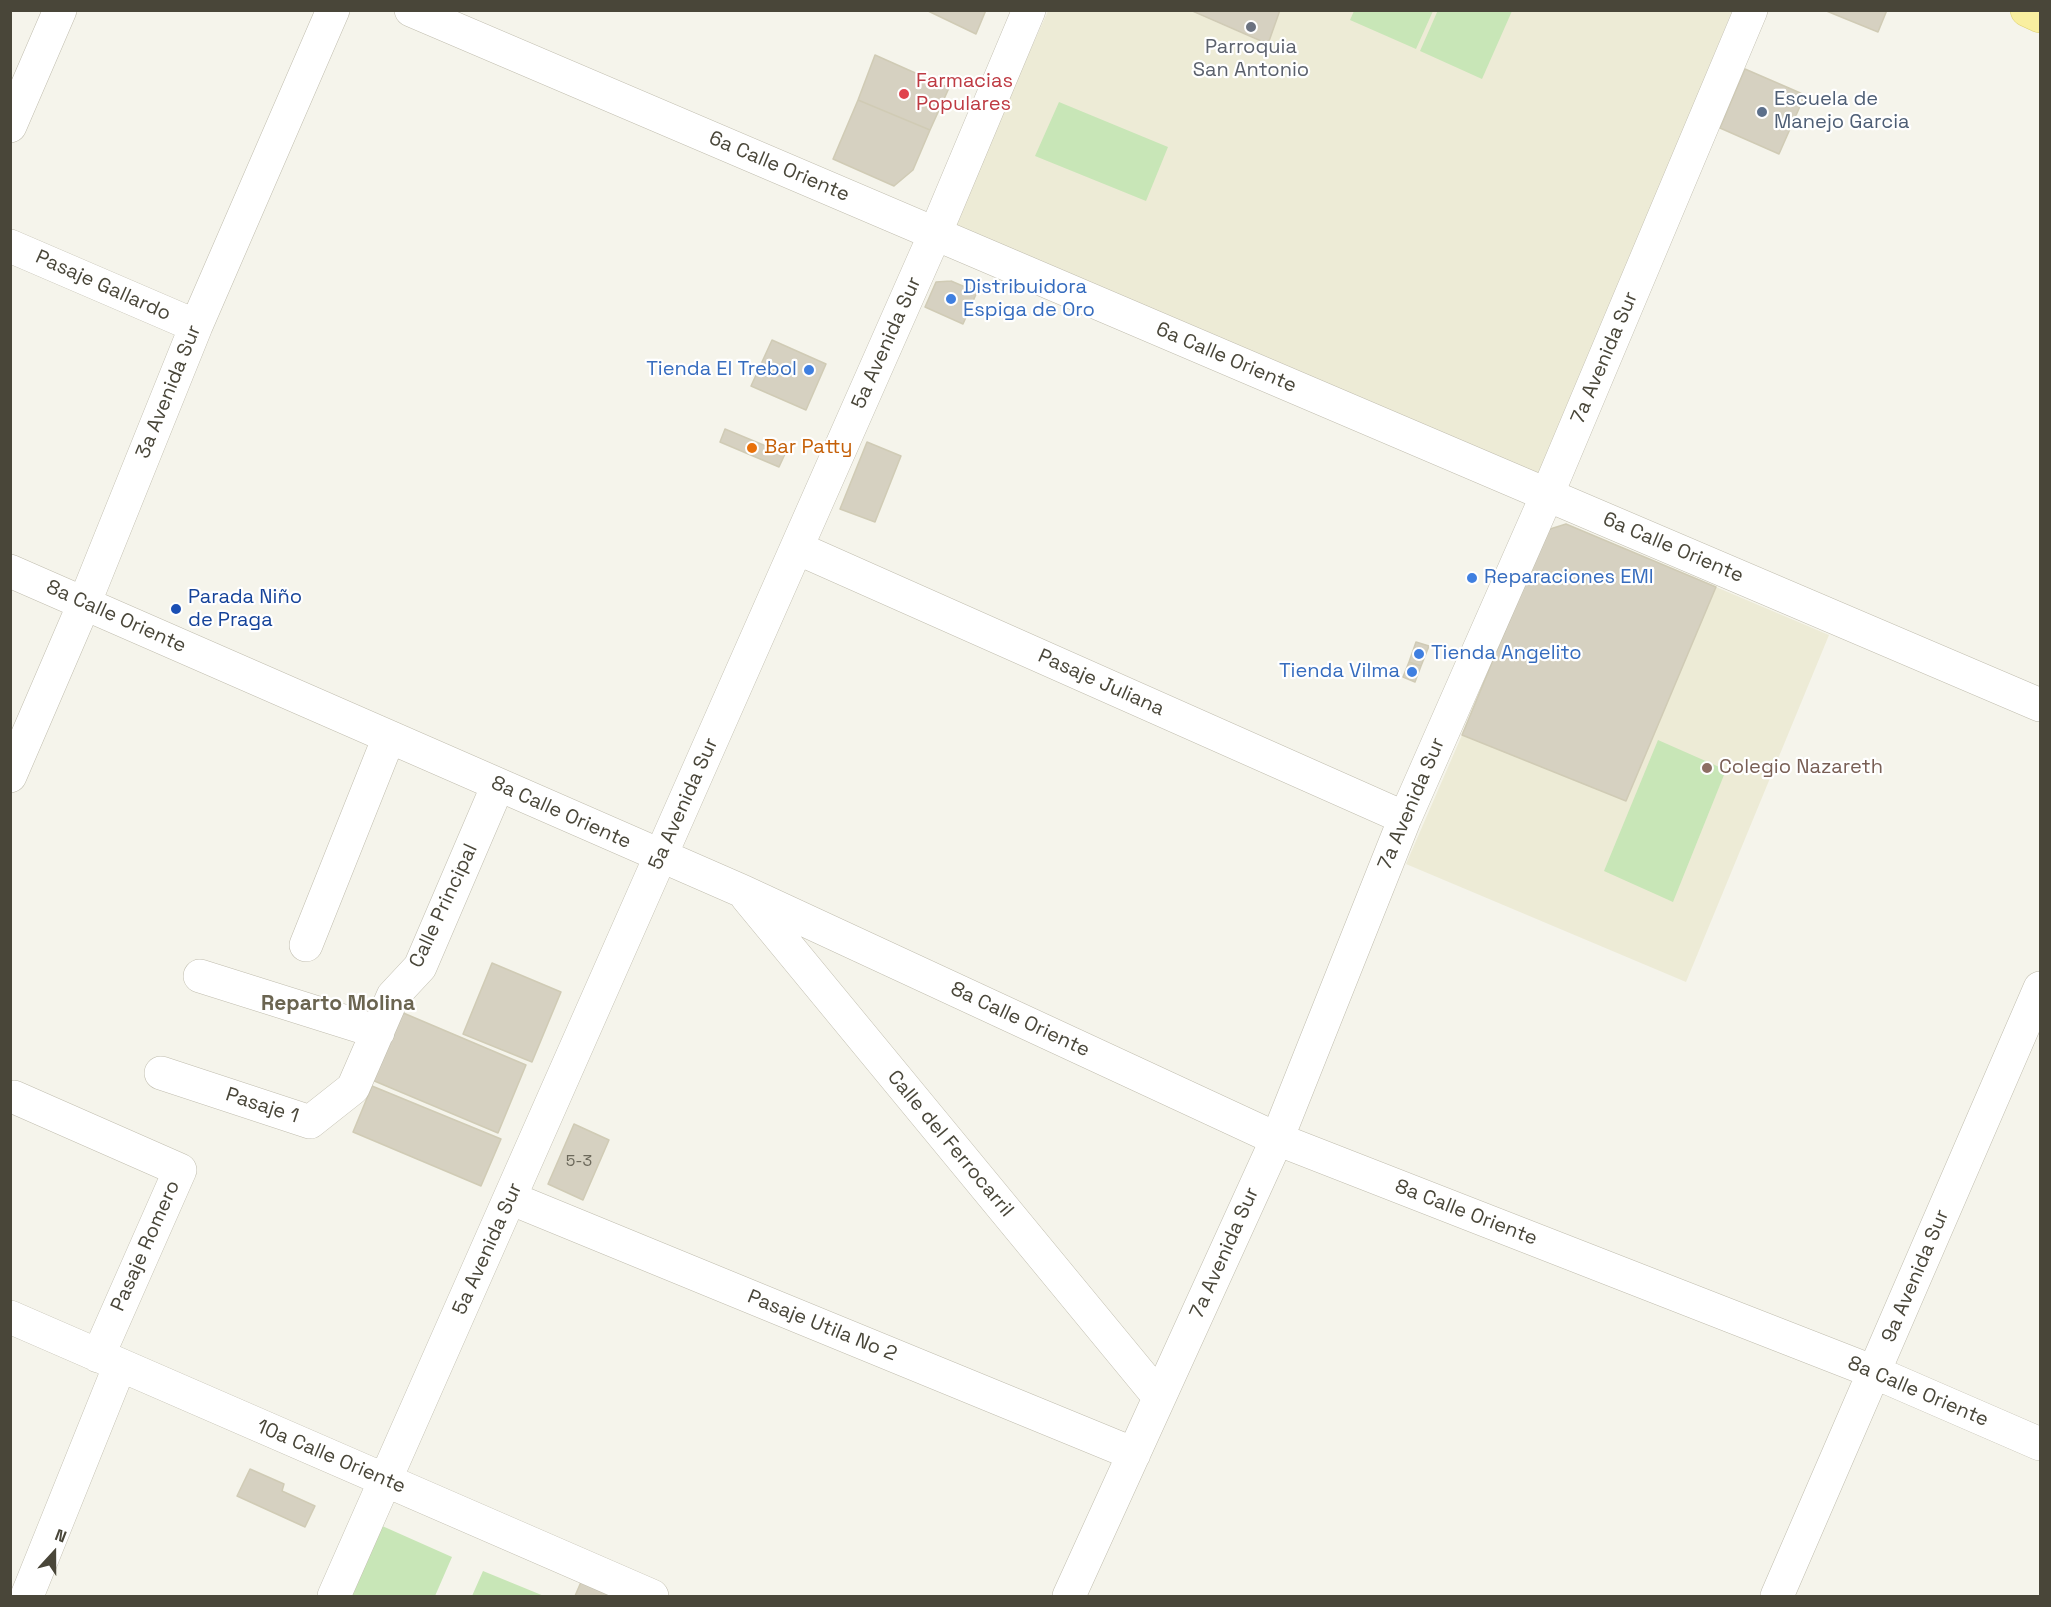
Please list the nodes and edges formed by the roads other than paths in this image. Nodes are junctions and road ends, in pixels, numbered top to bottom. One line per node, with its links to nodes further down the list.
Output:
1 (60, 10): 8 (street)
2 (333, 10): 11 (street, 3a Avenida Sur)
3 (411, 10): 9 (street, 6a Calle Oriente)
4 (1029, 10): 9 (street, 5a Avenida Sur)
5 (1751, 10): 12 (street, 7a Avenida Sur)
6 (2028, 10): 7 (main road)
7 (2040, 16)
8 (10, 126)
9 (935, 234): 12 (street, 6a Calle Oriente); 13 (street, 5a Avenida Sur)
10 (10, 246): 11 (street, Pasaje Gallardo)
11 (196, 326): 15 (street, 3a Avenida Sur)
12 (1547, 495): 16 (street, 6a Calle Oriente); 20 (street, 7a Avenida Sur)
13 (797, 548): 20 (street, Pasaje Juliana); 21 (street, 5a Avenida Sur)
14 (10, 571): 15 (street, 8a Calle Oriente)
15 (84, 604): 17 (street, 8a Calle Oriente); 18 (street, 3a Avenida Sur)
16 (2040, 705)
17 (389, 737): 19 (street, 8a Calle Oriente); 23 (street)
18 (10, 776)
19 (498, 785): 21 (street, 8a Calle Oriente); 26 (street, Calle Principal)
20 (1405, 818): 30 (street, 7a Avenida Sur)
21 (660, 857): 22 (street, 8a Calle Oriente); 31 (street, 5a Avenida Sur)
22 (742, 891): 30 (street, 8a Calle Oriente); 35 (street, Calle del Ferrocarril)
23 (306, 945)
24 (200, 976): 26 (street)
25 (2040, 988): 34 (street, 9a Avenida Sur)
26 (378, 1032): 28 (street, Calle Principal)
27 (161, 1074): 28 (street, Pasaje 1)
28 (353, 1089)
29 (14, 1097): 33 (street, Pasaje Romero)
30 (1277, 1139): 34 (street, 8a Calle Oriente); 35 (street, 7a Avenida Sur)
31 (510, 1198): 37 (street, Pasaje Utila No 2); 38 (street, 5a Avenida Sur)
32 (10, 1317): 33 (street, 10a Calle Oriente)
33 (109, 1360): 38 (street, 10a Calle Oriente); 39 (street, Pasaje Romero)
34 (1874, 1372): 36 (street, 8a Calle Oriente); 43 (street, 9a Avenida Sur)
35 (1159, 1397): 37 (street, 7a Avenida Sur)
36 (2040, 1444)
37 (1134, 1454): 42 (street, 7a Avenida Sur)
38 (386, 1480): 40 (street, 5a Avenida Sur); 41 (street, 10a Calle Oriente)
39 (27, 1596)
40 (334, 1596)
41 (652, 1596)
42 (1069, 1596)
43 (1777, 1596)

